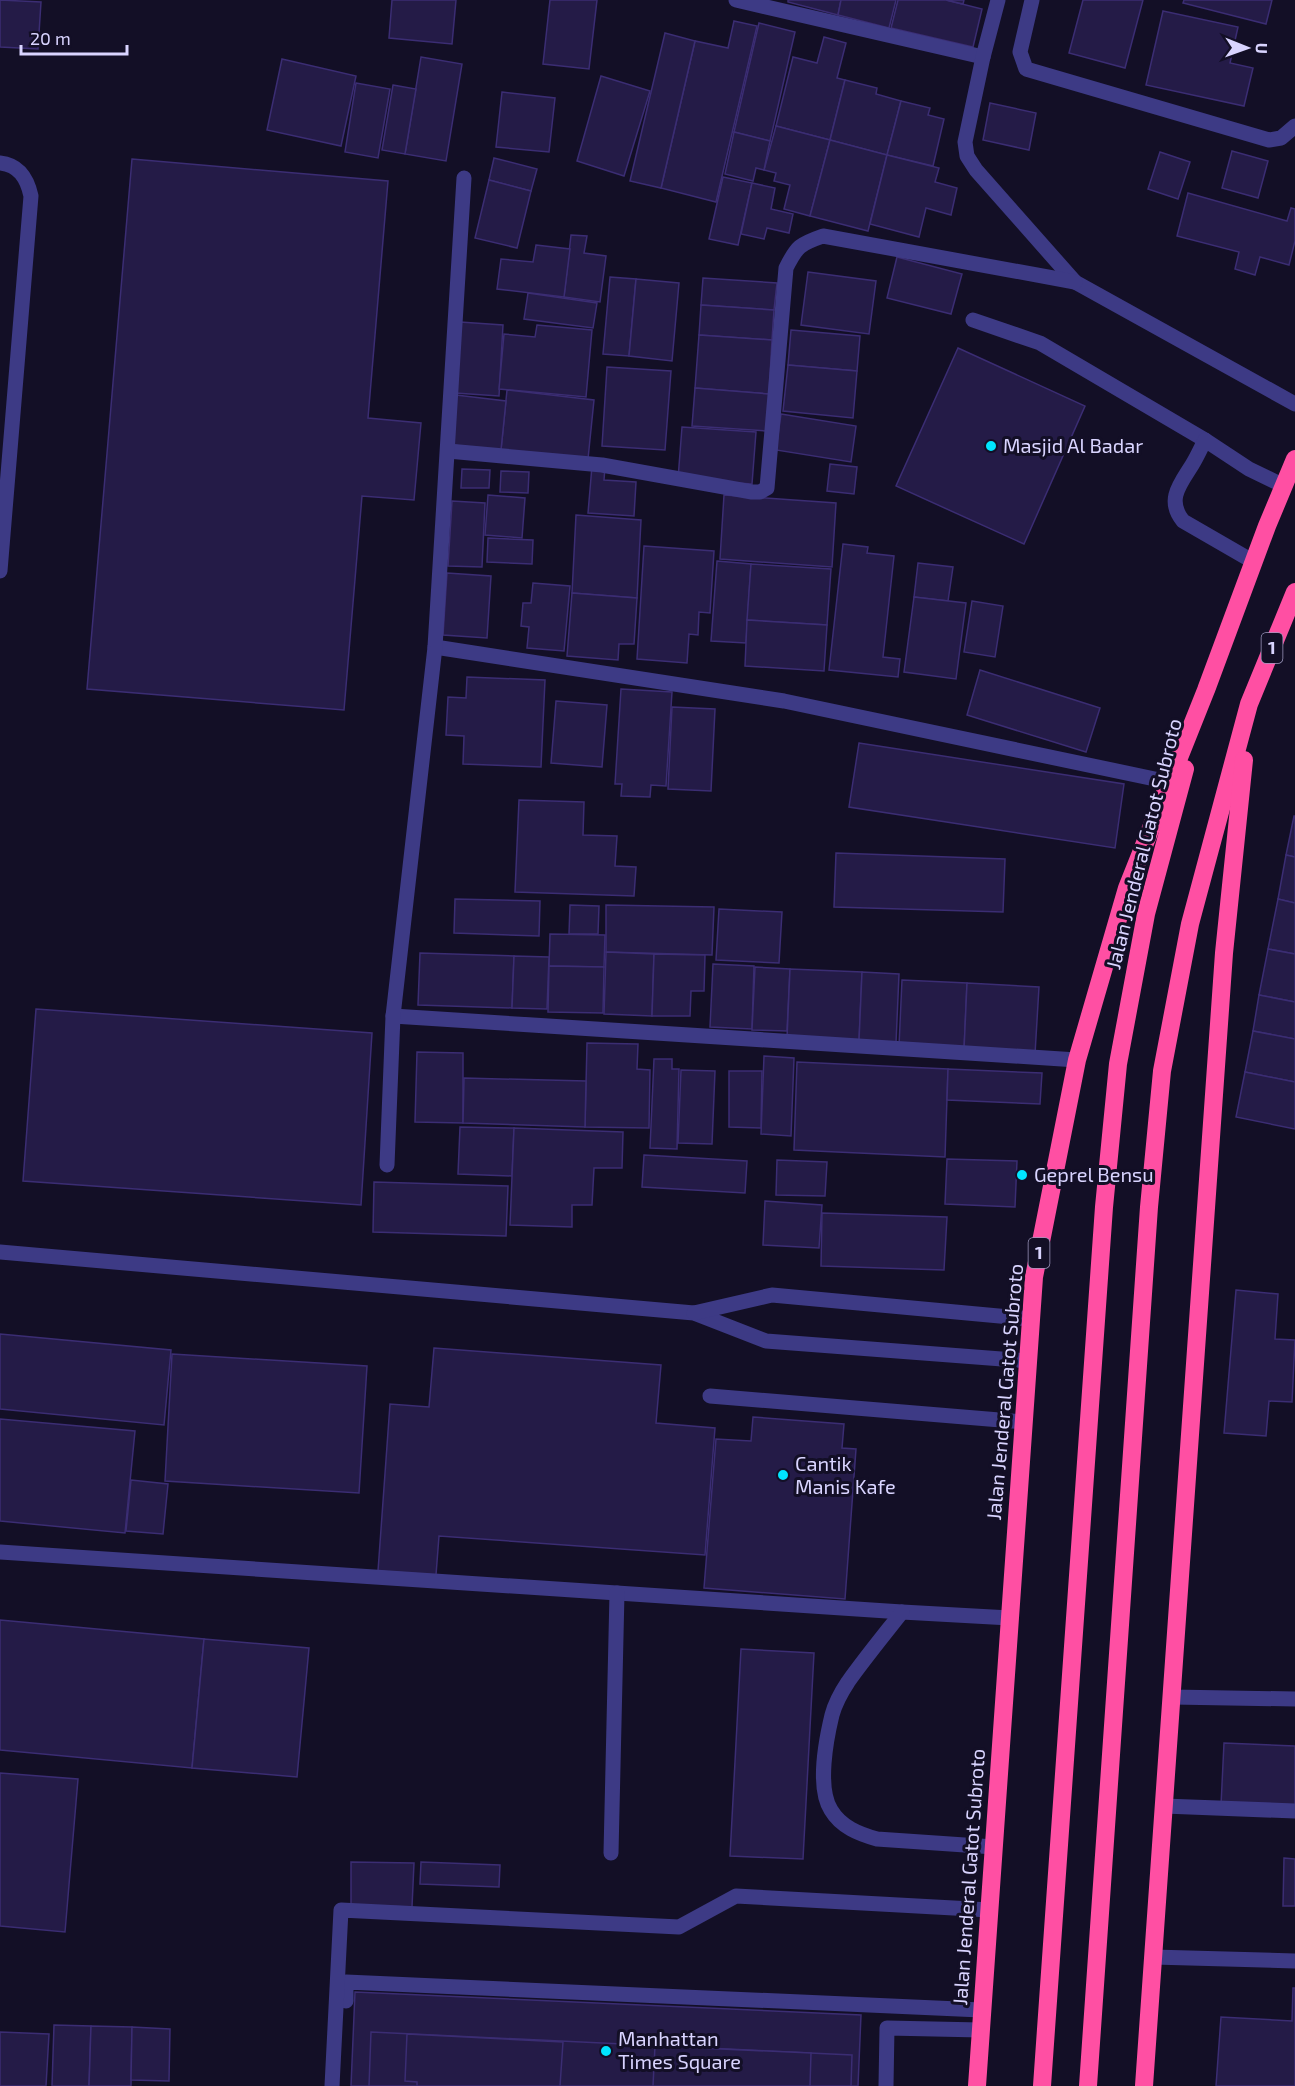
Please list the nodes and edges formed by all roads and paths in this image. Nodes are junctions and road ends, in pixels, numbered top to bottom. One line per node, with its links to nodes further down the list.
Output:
1 (736, 0): 4 (street)
2 (998, 0): 4 (street)
3 (1032, 0): 5 (street)
4 (983, 57): 8 (street)
5 (1295, 126)
6 (0, 163): 16 (street)
7 (464, 178): 12 (street)
8 (1076, 282): 10 (street); 12 (street)
9 (973, 320): 11 (street)
10 (1295, 404)
11 (1205, 440): 14 (street); 15 (street)
12 (448, 451): 18 (street)
13 (1295, 459): 14 (highway, Jalan Jenderal Gatot Subroto / 1)
14 (1284, 486): 15 (highway, Jalan Jenderal Gatot Subroto / 1)
15 (1254, 562): 19 (highway, Jalan Jenderal Gatot Subroto / 1)
16 (0, 571)
17 (1295, 592): 20 (highway, 1)
18 (435, 647): 21 (street); 22 (street)
19 (1206, 690): 21 (highway, Jalan Jenderal Gatot Subroto / 1); 50 (highway, Jalan Jenderal Gatot Subroto / 1)
20 (1250, 704): 35 (highway, 1); 51 (highway, 1)
21 (1169, 782): 23 (highway, Jalan Jenderal Gatot Subroto / 1)
22 (393, 1016): 23 (street); 24 (street)
23 (1077, 1060): 27 (highway, Jalan Jenderal Gatot Subroto / 1)
24 (387, 1165)
25 (0, 1252): 26 (street)
26 (694, 1313): 27 (street); 28 (street)
27 (1031, 1319): 28 (highway, Jalan Jenderal Gatot Subroto / 1)
28 (1028, 1361): 30 (highway, Jalan Jenderal Gatot Subroto / 1)
29 (710, 1396): 30 (street)
30 (1024, 1422): 34 (highway, Jalan Jenderal Gatot Subroto / 1)
31 (0, 1552): 32 (street)
32 (617, 1593): 33 (street); 40 (street)
33 (902, 1612): 34 (street); 39 (street)
34 (1010, 1618): 39 (highway, Jalan Jenderal Gatot Subroto / 1)
35 (1172, 1697): 36 (street); 37 (highway, 1)
36 (1295, 1699)
37 (1164, 1806): 38 (street); 42 (highway, 1)
38 (1295, 1811)
39 (994, 1846): 41 (highway, Jalan Jenderal Gatot Subroto / 1)
40 (611, 1853)
41 (990, 1910): 44 (highway, Jalan Jenderal Gatot Subroto / 1); 46 (street)
42 (1153, 1957): 43 (street); 52 (highway, 1)
43 (1295, 1961)
44 (981, 2010): 45 (highway, Jalan Jenderal Gatot Subroto / 1); 47 (street)
45 (981, 2030): 48 (street); 49 (highway, Jalan Jenderal Gatot Subroto / 1)
46 (332, 2086)
47 (342, 2086)
48 (886, 2086)
49 (977, 2086)
50 (1042, 2086)
51 (1088, 2086)
52 (1144, 2086)

